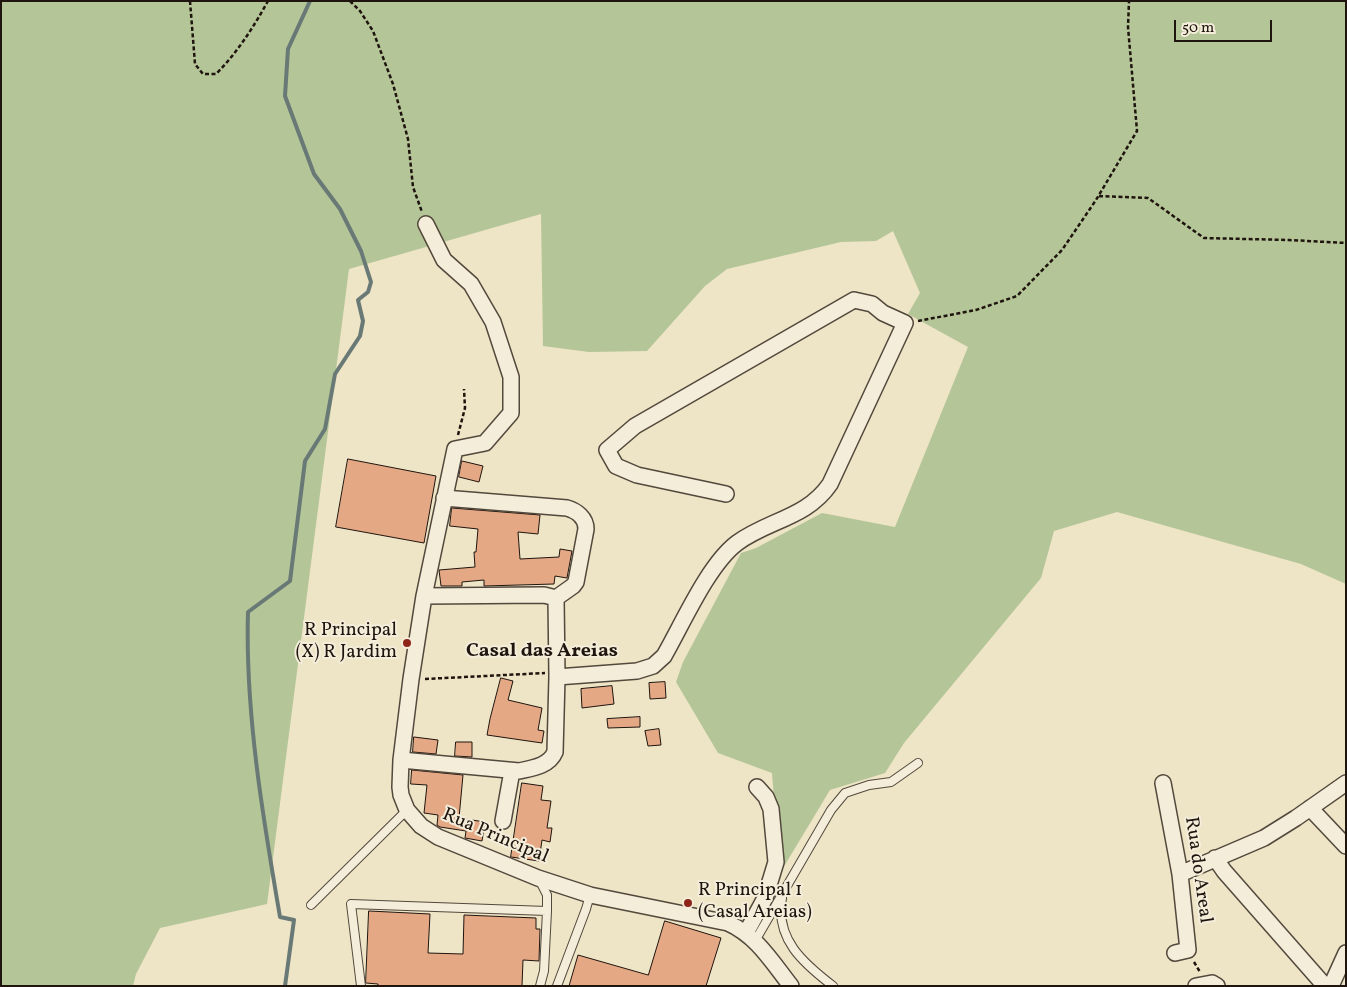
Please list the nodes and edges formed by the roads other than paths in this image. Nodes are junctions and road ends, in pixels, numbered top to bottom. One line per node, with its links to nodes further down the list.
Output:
1 (426, 224): 3 (street, Rua Principal)
2 (726, 494): 6 (street)
3 (444, 498): 4 (street, Rua Principal); 5 (street)
4 (424, 596): 5 (street); 7 (street, Rua Principal)
5 (556, 598): 6 (street)
6 (557, 677): 9 (street)
7 (401, 760): 9 (street); 14 (street, Rua Principal)
8 (918, 763): 21 (lane)
9 (512, 771): 15 (street)
10 (1346, 782): 13 (street)
11 (1164, 783): 18 (street, Rua do Areal)
12 (758, 787): 24 (street)
13 (1310, 808): 16 (street); 17 (street)
14 (407, 810): 19 (street, Rua Principal); 22 (lane)
15 (503, 821)
16 (1346, 846)
17 (1215, 858): 18 (street); 32 (street)
18 (1180, 874): 25 (street, Rua do Areal)
19 (538, 878): 20 (street, Rua Principal); 23 (lane)
20 (590, 894): 24 (street, Rua Principal); 30 (lane)
21 (782, 894): 24 (lane); 31 (lane)
22 (311, 905)
23 (547, 911): 28 (lane); 29 (lane)
24 (751, 937): 27 (street, Rua Principal)
25 (1181, 951)
26 (1346, 953): 33 (street)
27 (788, 984)
28 (361, 986)
29 (540, 986)
30 (557, 986)
31 (833, 986)
32 (1325, 986)
33 (1330, 986)

